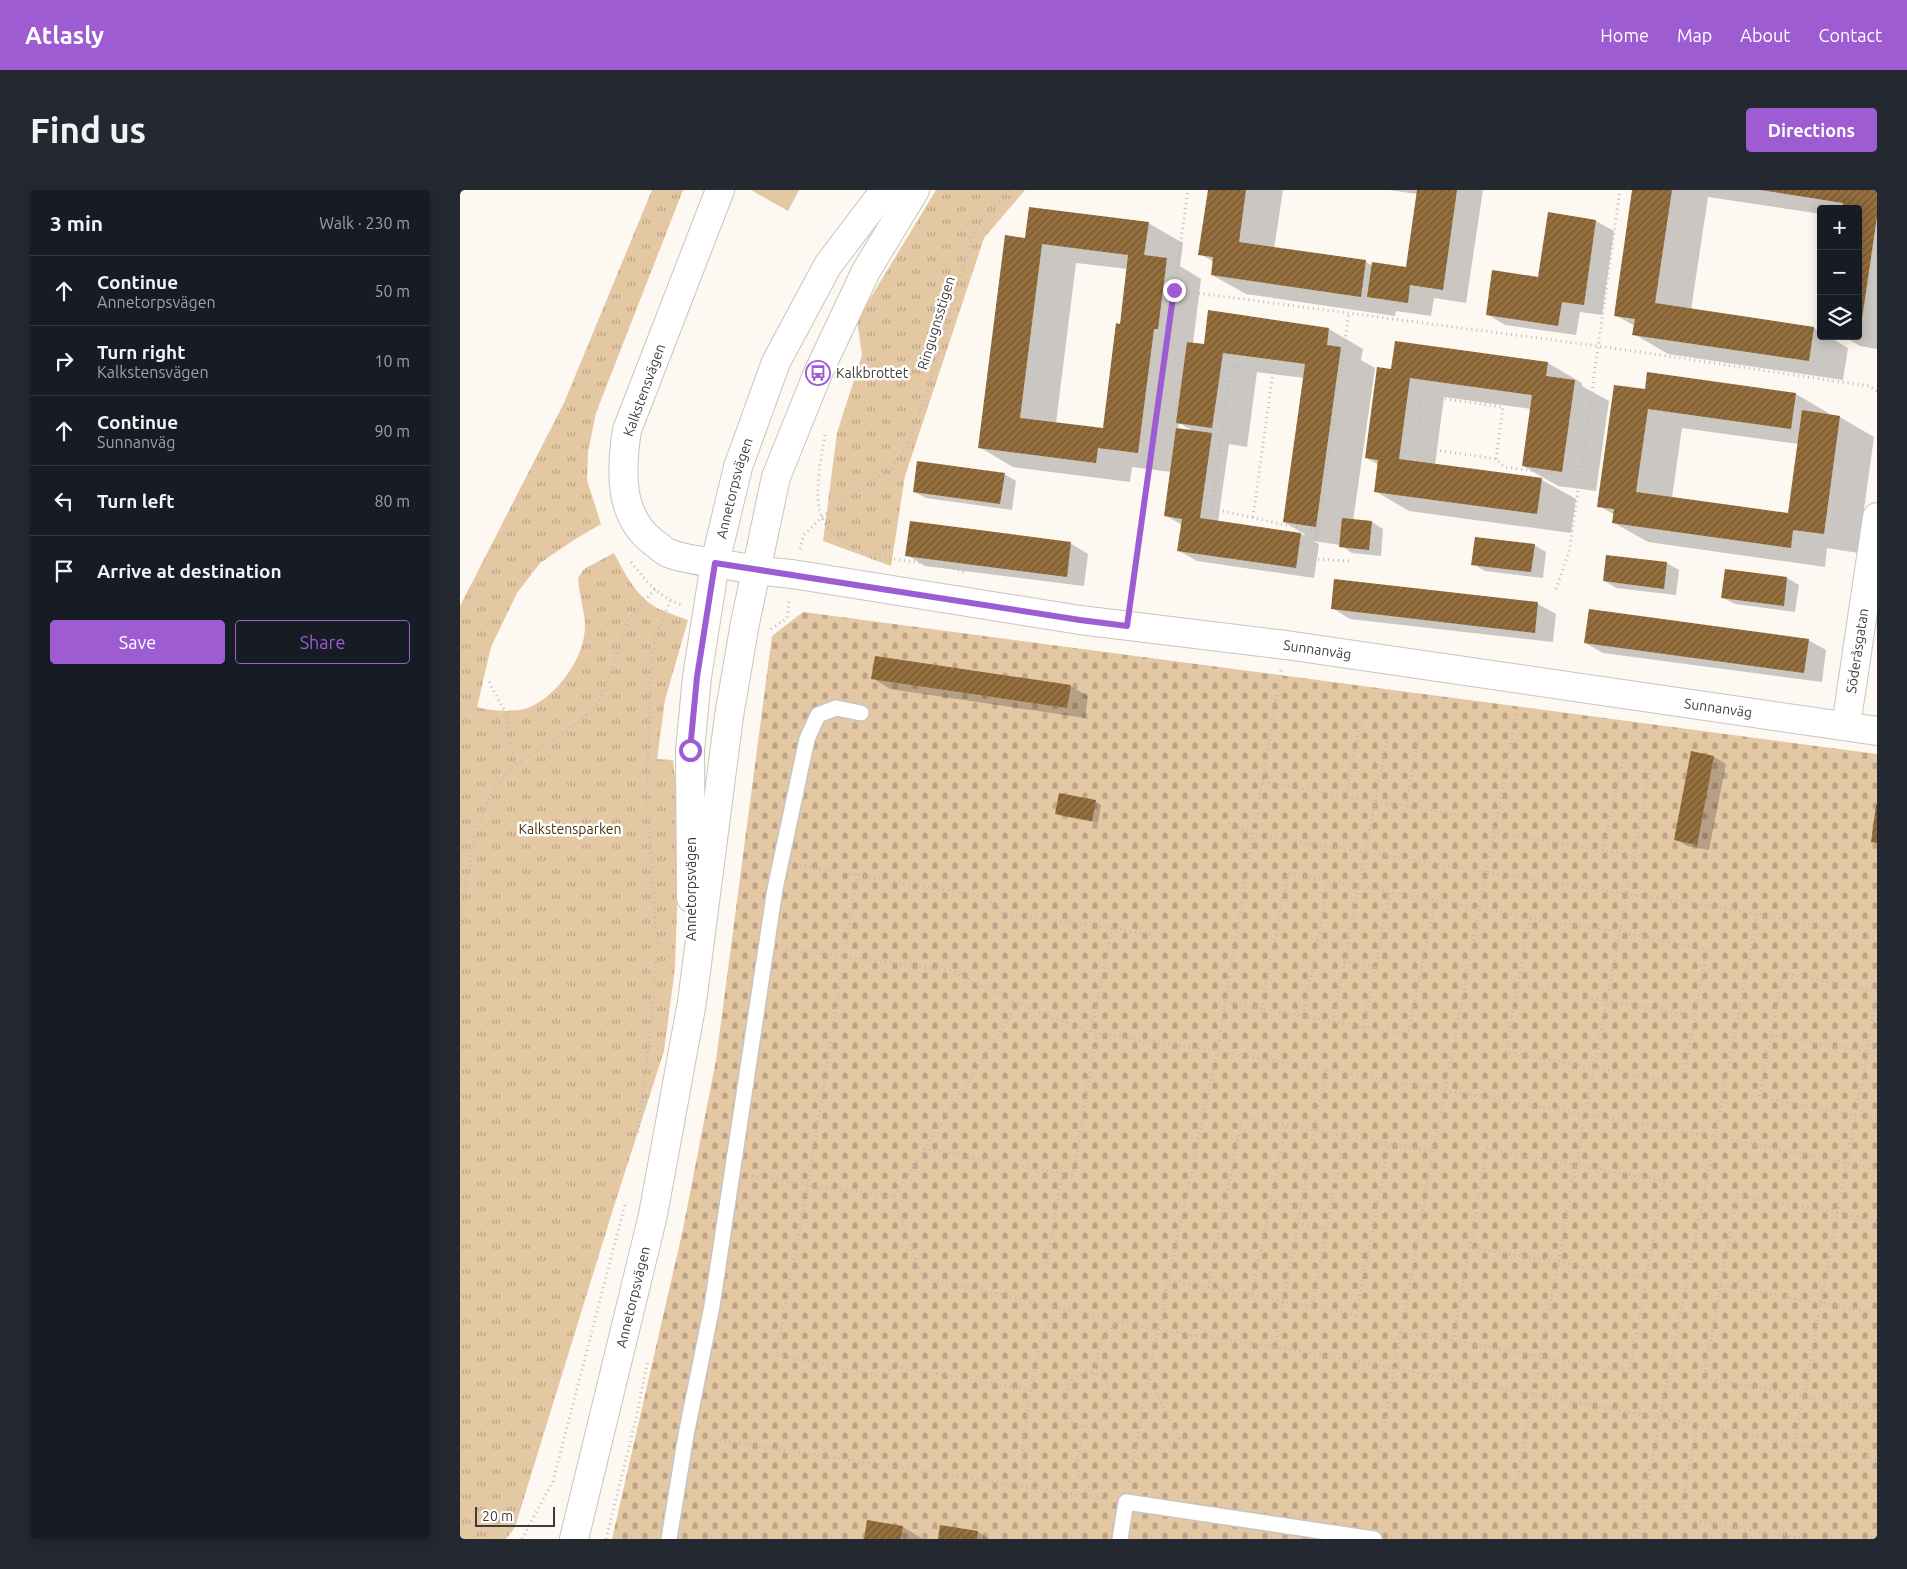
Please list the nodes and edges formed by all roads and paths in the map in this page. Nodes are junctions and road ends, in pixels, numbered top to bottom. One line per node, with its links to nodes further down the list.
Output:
1 (720, 190): 19 (main road, Kalkstensvägen)
2 (885, 190): 19 (main road, Annetorpsvägen)
3 (915, 190): 20 (main road, Annetorpsvägen)
4 (1011, 190): 16 (path, Ringugnsstigen)
5 (1188, 190): 7 (path)
6 (1620, 190): 9 (path)
7 (1174, 290): 8 (path); 26 (path)
8 (1349, 313): 9 (path); 17 (path)
9 (1598, 346): 10 (path); 13 (path)
10 (1877, 391)
11 (826, 427): 16 (path)
12 (1496, 459): 12 (path); 13 (path)
13 (1580, 477): 23 (path)
14 (1253, 517): 14 (path); 17 (path)
15 (1877, 517): 33 (main road, Söderåsgatan)
16 (822, 518): 21 (path); 22 (path, Ringugnsstigen)
17 (1318, 531): 18 (path)
18 (1349, 562)
19 (715, 563): 20 (main road, Kalkstensvägen); 76 (main road, Annetorpsvägen)
20 (756, 570): 22 (main road, Sunnanväg); 76 (main road, Annetorpsvägen)
21 (966, 573)
22 (792, 574): 26 (main road, Sunnanväg)
23 (1556, 588)
24 (655, 589): 38 (path)
25 (670, 601): 100 (path)
26 (1127, 626): 27 (main road, Sunnanväg)
27 (1286, 645): 28 (main road, Sunnanväg); 39 (path)
28 (1524, 679): 33 (main road, Sunnanväg); 45 (path)
29 (489, 682): 38 (path)
30 (861, 713): 50 (lane)
31 (1361, 718): 40 (path)
32 (1390, 724): 41 (path)
33 (1846, 726): 35 (main road, Sunnanväg)
34 (1420, 729): 42 (path)
35 (1877, 730)
36 (1626, 746): 47 (path)
37 (1651, 765): 49 (path)
38 (515, 766): 61 (path)
39 (1263, 782): 40 (path); 46 (path)
40 (1346, 796): 41 (path)
41 (1375, 801): 42 (path); 48 (path)
42 (1406, 806): 43 (path)
43 (1458, 815)
44 (1228, 824): 46 (path)
45 (1493, 832): 47 (path); 51 (path)
46 (1254, 834): 48 (path); 77 (path)
47 (1604, 851): 49 (path)
48 (1365, 852): 51 (path); 54 (path)
49 (1635, 856): 56 (path)
50 (781, 862): 52 (path); 68 (lane)
51 (1486, 872): 56 (path); 58 (path)
52 (857, 874): 62 (path); 69 (path)
53 (1329, 880): 54 (path); 66 (path); 79 (path)
54 (1359, 886): 55 (path); 67 (path)
55 (1390, 892): 57 (path); 71 (path)
56 (1627, 894): 59 (path); 63 (path)
57 (1434, 900): 58 (path); 83 (path)
58 (1479, 908): 60 (path); 92 (path)
59 (1758, 914): 65 (path); 99 (path)
60 (1530, 918): 63 (path); 72 (path)
61 (460, 926)
62 (1112, 928): 64 (path); 84 (path)
63 (1620, 932): 75 (path); 81 (path)
64 (1152, 934)
65 (1877, 939)
66 (1317, 940): 67 (path); 80 (path)
67 (1348, 945): 70 (path)
68 (765, 946): 69 (path); 107 (lane)
69 (845, 957): 78 (path); 109 (path)
70 (1344, 962): 71 (path); 82 (path)
71 (1375, 968): 83 (path)
72 (1518, 986): 75 (path); 90 (path)
73 (1877, 991): 86 (path)
74 (1877, 996): 88 (path)
75 (1608, 1001): 81 (path); 90 (path)
76 (692, 1002): 159 (main road, Annetorpsvägen)
77 (1225, 1002): 79 (path); 87 (path)
78 (1018, 1004): 84 (path); 102 (path)
79 (1261, 1009): 80 (path)
80 (1303, 1016): 82 (path)
81 (1694, 1016): 90 (path)
82 (1333, 1022): 83 (path)
83 (1364, 1027)
84 (1091, 1032): 85 (path)
85 (1097, 1033): 87 (path); 108 (path)
86 (1771, 1035): 88 (path); 93 (path)
87 (1217, 1051): 91 (path); 122 (path)
88 (1867, 1052): 89 (path); 93 (path)
89 (1877, 1054)
90 (1595, 1068): 94 (path)
91 (1326, 1070): 92 (path); 97 (path)
92 (1445, 1092): 94 (path); 103 (path)
93 (1855, 1115): 95 (path); 104 (path)
94 (1586, 1116): 99 (path); 105 (path)
95 (1877, 1119)
96 (1286, 1125): 97 (path); 112 (path); 124 (path)
97 (1315, 1130): 98 (path); 113 (path)
98 (1344, 1136): 101 (path); 117 (path)
99 (1716, 1138): 104 (path); 144 (path)
100 (637, 1139)
101 (1389, 1144): 103 (path); 128 (path)
102 (924, 1149): 108 (path); 111 (path)
103 (1433, 1152): 133 (path)
104 (1846, 1163): 106 (path); 114 (path)
105 (1576, 1166): 118 (path); 119 (path); 121 (path)
106 (1877, 1169)
107 (732, 1173): 109 (path); 147 (lane)
108 (1062, 1173): 120 (path)
109 (808, 1184): 111 (path); 140 (path)
110 (627, 1196): 160 (path)
111 (894, 1197): 129 (path)
112 (1271, 1200): 113 (path); 125 (path)
113 (1301, 1207): 116 (path)
114 (1838, 1213): 115 (path); 123 (path); 127 (path)
115 (1877, 1220)
116 (1298, 1223): 117 (path); 126 (path)
117 (1327, 1229): 128 (path)
118 (1470, 1246): 119 (path); 134 (path)
119 (1559, 1262): 121 (path); 136 (path)
120 (1046, 1264)
121 (1646, 1278): 136 (path)
122 (1169, 1280): 124 (path); 132 (path)
123 (1721, 1285): 127 (path); 142 (path)
124 (1208, 1288): 125 (path)
125 (1252, 1295): 126 (path)
126 (1284, 1301): 128 (path); 135 (path)
127 (1821, 1303): 130 (path); 142 (path)
128 (1312, 1307)
129 (1066, 1310): 131 (path); 140 (path)
130 (1877, 1313)
131 (1119, 1321): 132 (path); 138 (path)
132 (1158, 1330): 135 (path); 139 (path)
133 (1401, 1332): 134 (path); 137 (path)
134 (1453, 1341): 136 (path)
135 (1275, 1347): 137 (path)
136 (1541, 1356): 141 (path)
137 (1394, 1368): 141 (path); 153 (path)
138 (1094, 1374): 146 (path); 146 (path)
139 (1149, 1379): 148 (path); 152 (path)
140 (1031, 1390): 155 (path)
141 (1534, 1394): 144 (path); 154 (path)
142 (1804, 1396): 143 (path); 150 (path)
143 (1877, 1409)
144 (1661, 1419): 145 (path); 164 (path)
145 (1697, 1425): 150 (path); 165 (path)
146 (1084, 1426): 156 (path)
147 (686, 1435): 155 (path); 161 (lane)
148 (1179, 1438): 149 (path); 152 (path)
149 (1194, 1441)
150 (1795, 1444): 151 (path)
151 (1877, 1459)
152 (1133, 1462): 157 (path)
153 (1377, 1467)
154 (1516, 1486)
155 (1036, 1488): 156 (path)
156 (1098, 1497): 157 (path)
157 (1126, 1502): 162 (lane); 163 (lane)
158 (1877, 1532): 166 (path)
159 (573, 1537)
160 (522, 1539)
161 (669, 1539)
162 (1120, 1539)
163 (1374, 1539)
164 (1637, 1539)
165 (1805, 1539)
166 (1876, 1539)

